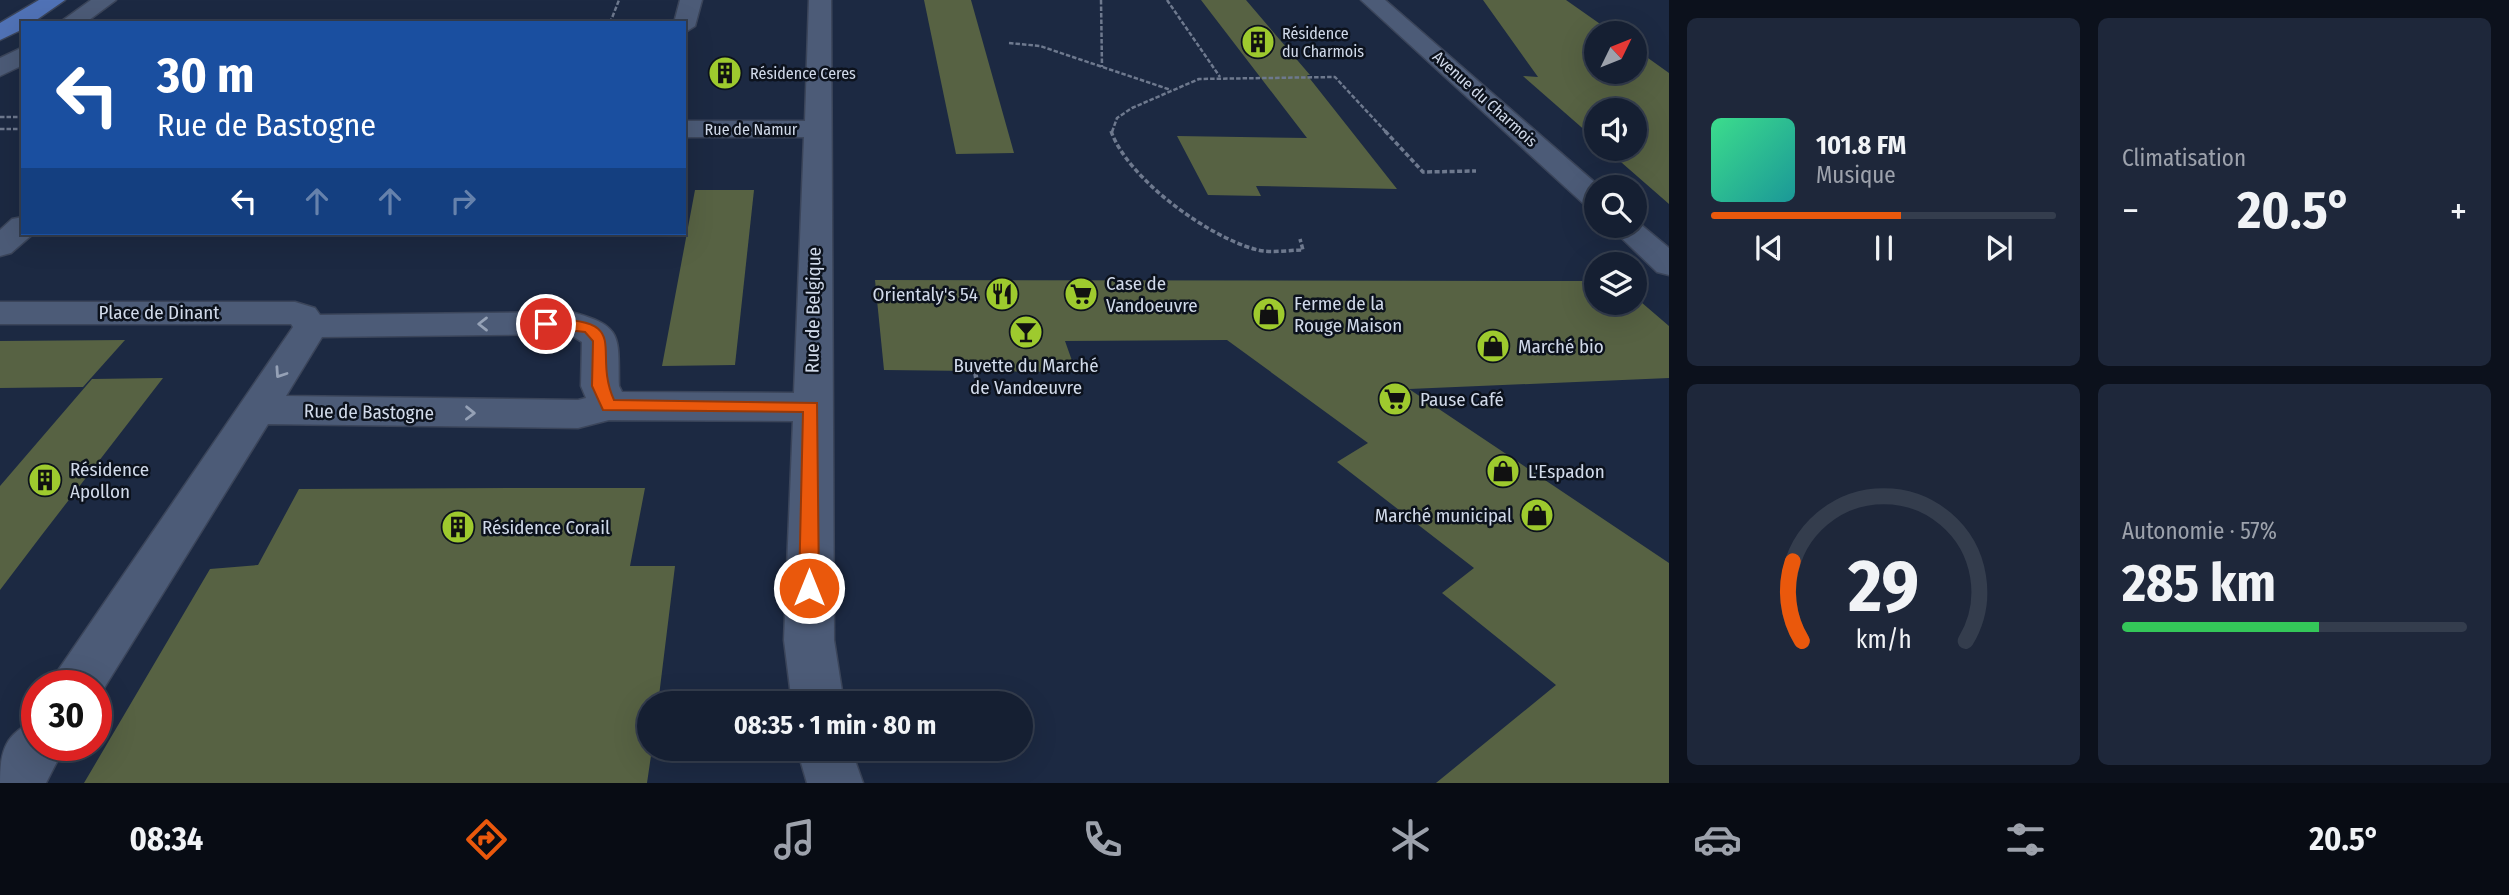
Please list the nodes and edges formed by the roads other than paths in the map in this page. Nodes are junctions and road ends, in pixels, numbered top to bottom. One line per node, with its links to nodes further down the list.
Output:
1 (54, 0): 8 (main road)
2 (105, 0): 6 (street)
3 (691, 0): 7 (street)
4 (820, 0): 12 (street, Rue de Belgique)
5 (1372, 0): 13 (street, Avenue du Charmois)
6 (74, 21)
7 (685, 21)
8 (0, 33)
9 (21, 55): 10 (street)
10 (0, 69)
11 (686, 129): 12 (street, Rue de Namur)
12 (817, 129): 21 (street, Rue de Belgique)
13 (1584, 188)
14 (21, 228): 16 (street)
15 (1639, 238): 17 (street)
16 (0, 246)
17 (1669, 265)
18 (0, 313): 19 (street, Place de Dinant)
19 (311, 327): 20 (street, one-way to 19); 22 (street, one-way to 22)
20 (609, 406): 21 (street, Rue de Bastogne); 22 (street, Rue de Bastogne, one-way to 20)
21 (811, 407): 24 (street, Rue de Belgique)
22 (255, 410): 23 (street)
23 (87, 670)
24 (816, 691)
25 (28, 761): 27 (street)
26 (828, 761): 28 (street)
27 (14, 783)
28 (835, 783)

